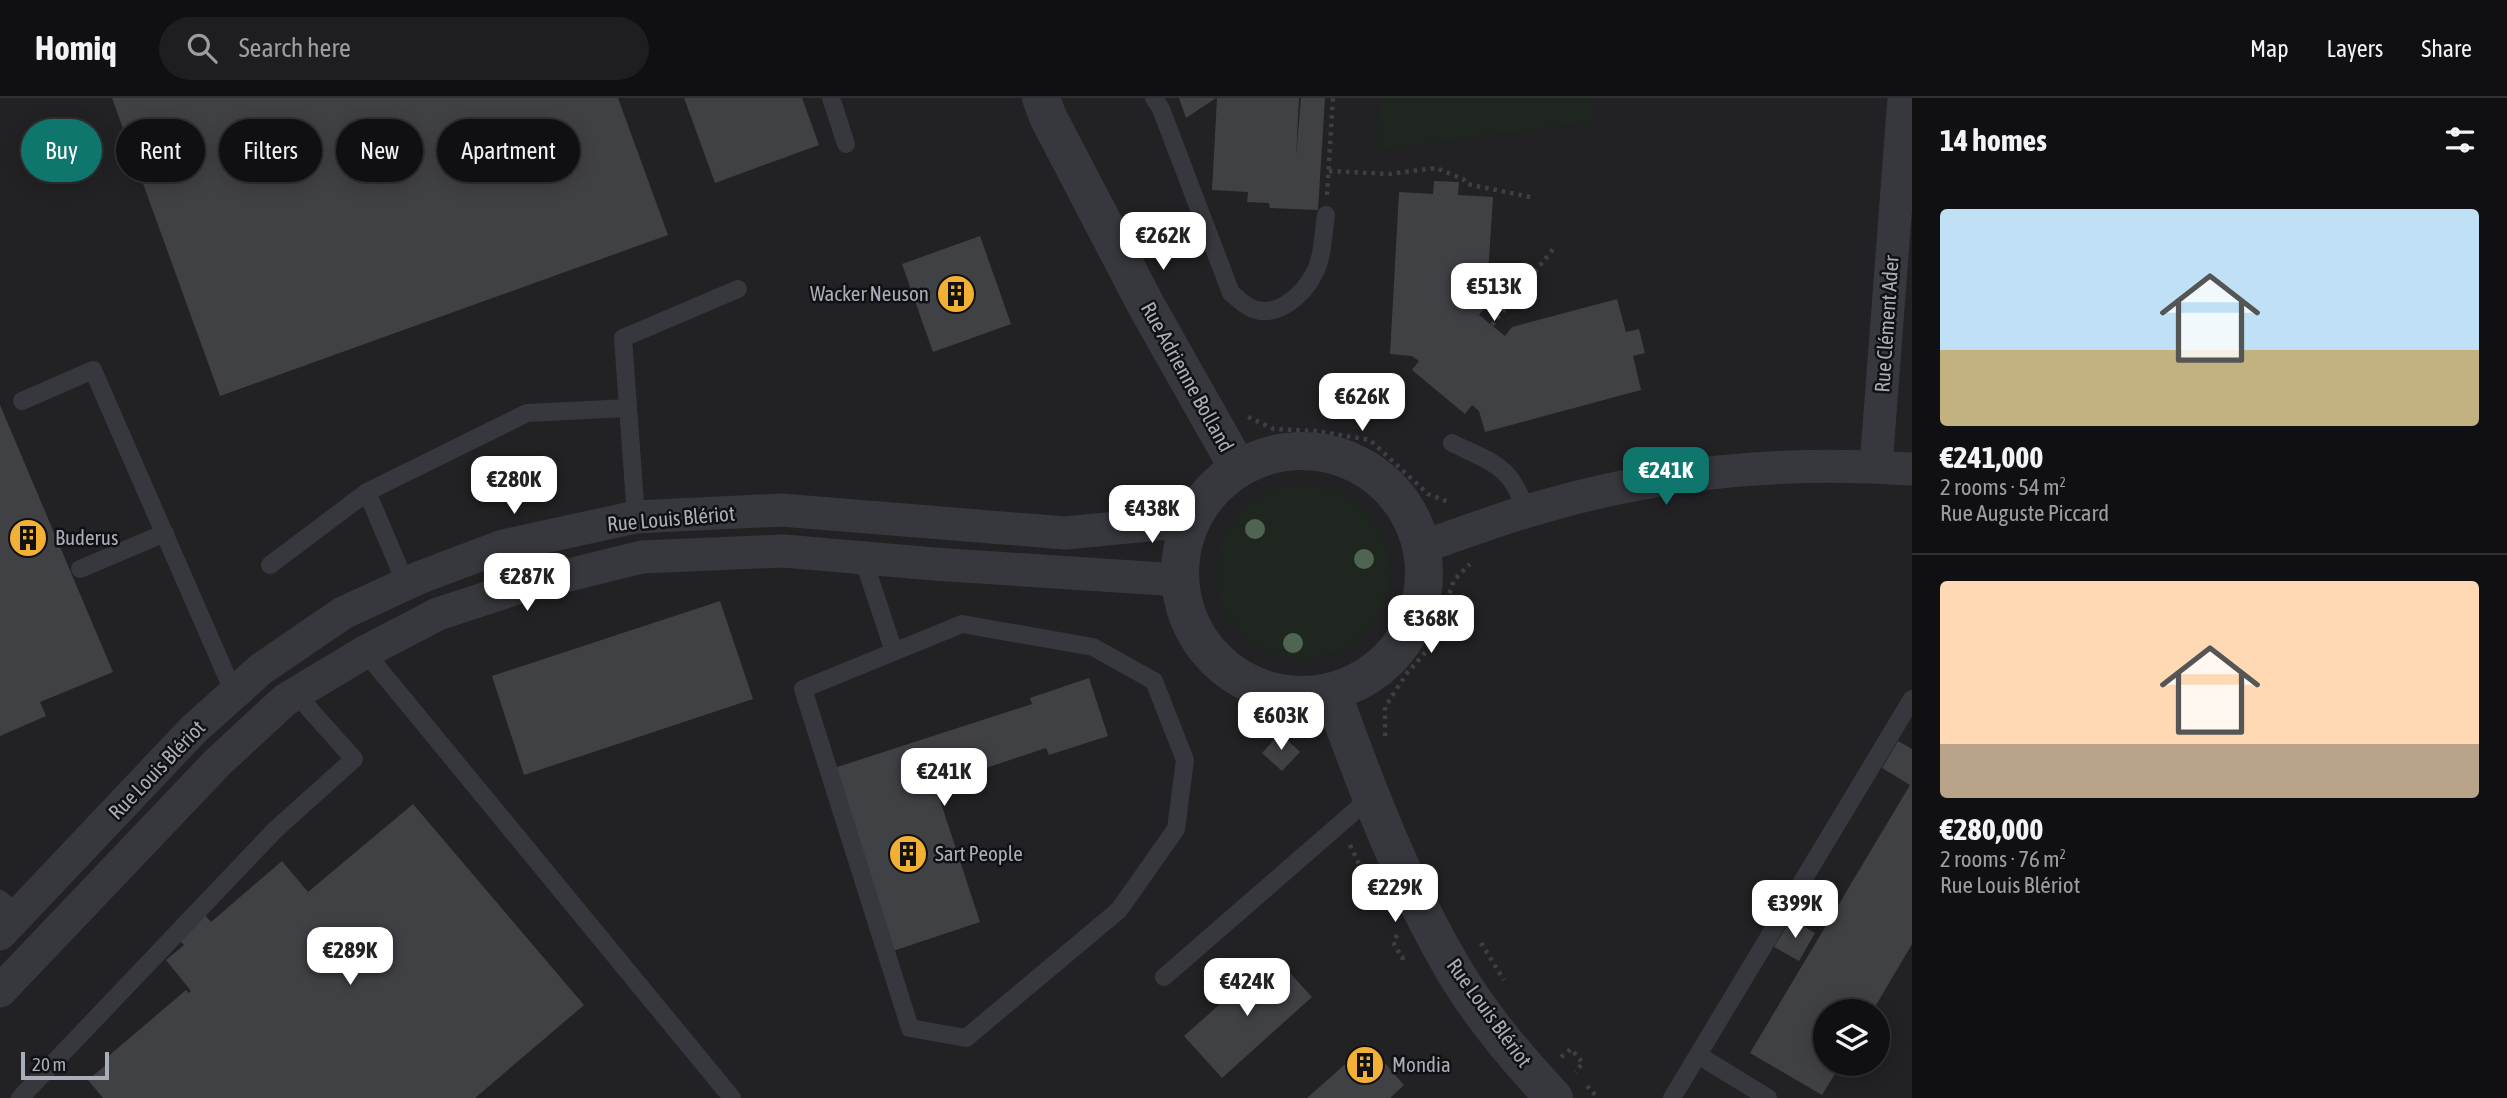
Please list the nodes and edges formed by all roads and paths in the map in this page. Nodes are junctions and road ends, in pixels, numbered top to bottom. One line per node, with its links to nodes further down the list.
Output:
1 (831, 98): 6 (lane)
2 (1154, 98): 9 (lane)
3 (1333, 98): 7 (path)
4 (1904, 98): 17 (street, Rue Clément Ader)
5 (1044, 99): 18 (street, Rue Adrienne Bolland)
6 (846, 144)
7 (1329, 171): 8 (path); 9 (path)
8 (1535, 198)
9 (1326, 215)
10 (1553, 248): 12 (path)
11 (738, 289): 14 (lane)
12 (1492, 325)
13 (22, 401): 25 (lane)
14 (628, 408): 20 (lane); 23 (lane)
15 (1242, 410): 21 (path)
16 (1452, 443): 22 (lane)
17 (1876, 466): 19 (street); 22 (street)
18 (1238, 468): 24 (street); 26 (street)
19 (1912, 469)
20 (367, 492): 29 (lane); 32 (lane)
21 (1453, 504)
22 (1526, 512): 26 (street)
23 (636, 517): 24 (street, Rue Louis Blériot); 32 (street, Rue Louis Blériot)
24 (1191, 521): 31 (street)
25 (165, 533): 30 (lane); 36 (lane)
26 (1422, 547): 35 (street)
27 (863, 558): 31 (street, Rue Louis Blériot); 33 (street, Rue Louis Blériot); 34 (lane)
28 (1474, 561): 39 (path)
29 (270, 565)
30 (80, 569)
31 (1180, 580): 35 (street)
32 (405, 584): 36 (street, Rue Louis Blériot)
33 (365, 652): 37 (street, Rue Louis Blériot); 49 (lane)
34 (894, 652): 34 (lane)
35 (1332, 692): 40 (street, Rue Louis Blériot)
36 (234, 693): 41 (street, Rue Louis Blériot)
37 (296, 694): 45 (street, Rue Louis Blériot); 48 (lane)
38 (1912, 699): 47 (lane)
39 (1385, 740)
40 (1371, 797): 43 (lane); 50 (street, Rue Louis Blériot)
41 (6, 916)
42 (1480, 942): 44 (path)
43 (1164, 977)
44 (1506, 984)
45 (0, 991)
46 (1554, 1047): 51 (path)
47 (1698, 1055): 52 (lane); 53 (lane)
48 (20, 1098)
49 (732, 1098)
50 (1555, 1098)
51 (1598, 1098)
52 (1672, 1098)
53 (1768, 1098)

